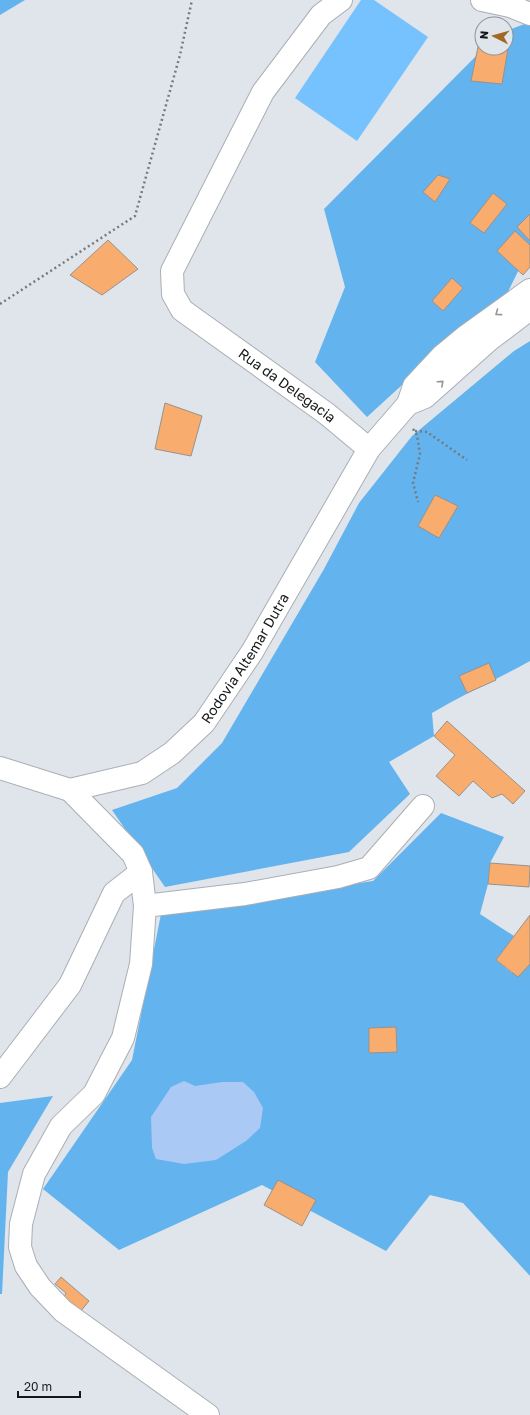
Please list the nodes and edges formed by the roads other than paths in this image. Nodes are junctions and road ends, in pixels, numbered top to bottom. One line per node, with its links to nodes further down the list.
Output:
1 (341, 0): 7 (street, Rua da Delegacia)
2 (482, 0): 3 (street)
3 (530, 14)
4 (530, 290): 6 (street, one-way to 6)
5 (530, 309): 6 (street, one-way to 5)
6 (404, 408): 7 (street, Rodovia Altemar Dutra)
7 (369, 449): 9 (street, Rodovia Altemar Dutra)
8 (0, 768): 9 (street, Rodovia Altemar Dutra)
9 (70, 790): 11 (street)
10 (423, 806): 12 (street)
11 (141, 872): 12 (street); 13 (street)
12 (144, 906): 14 (street)
13 (0, 1077)
14 (208, 1415)

